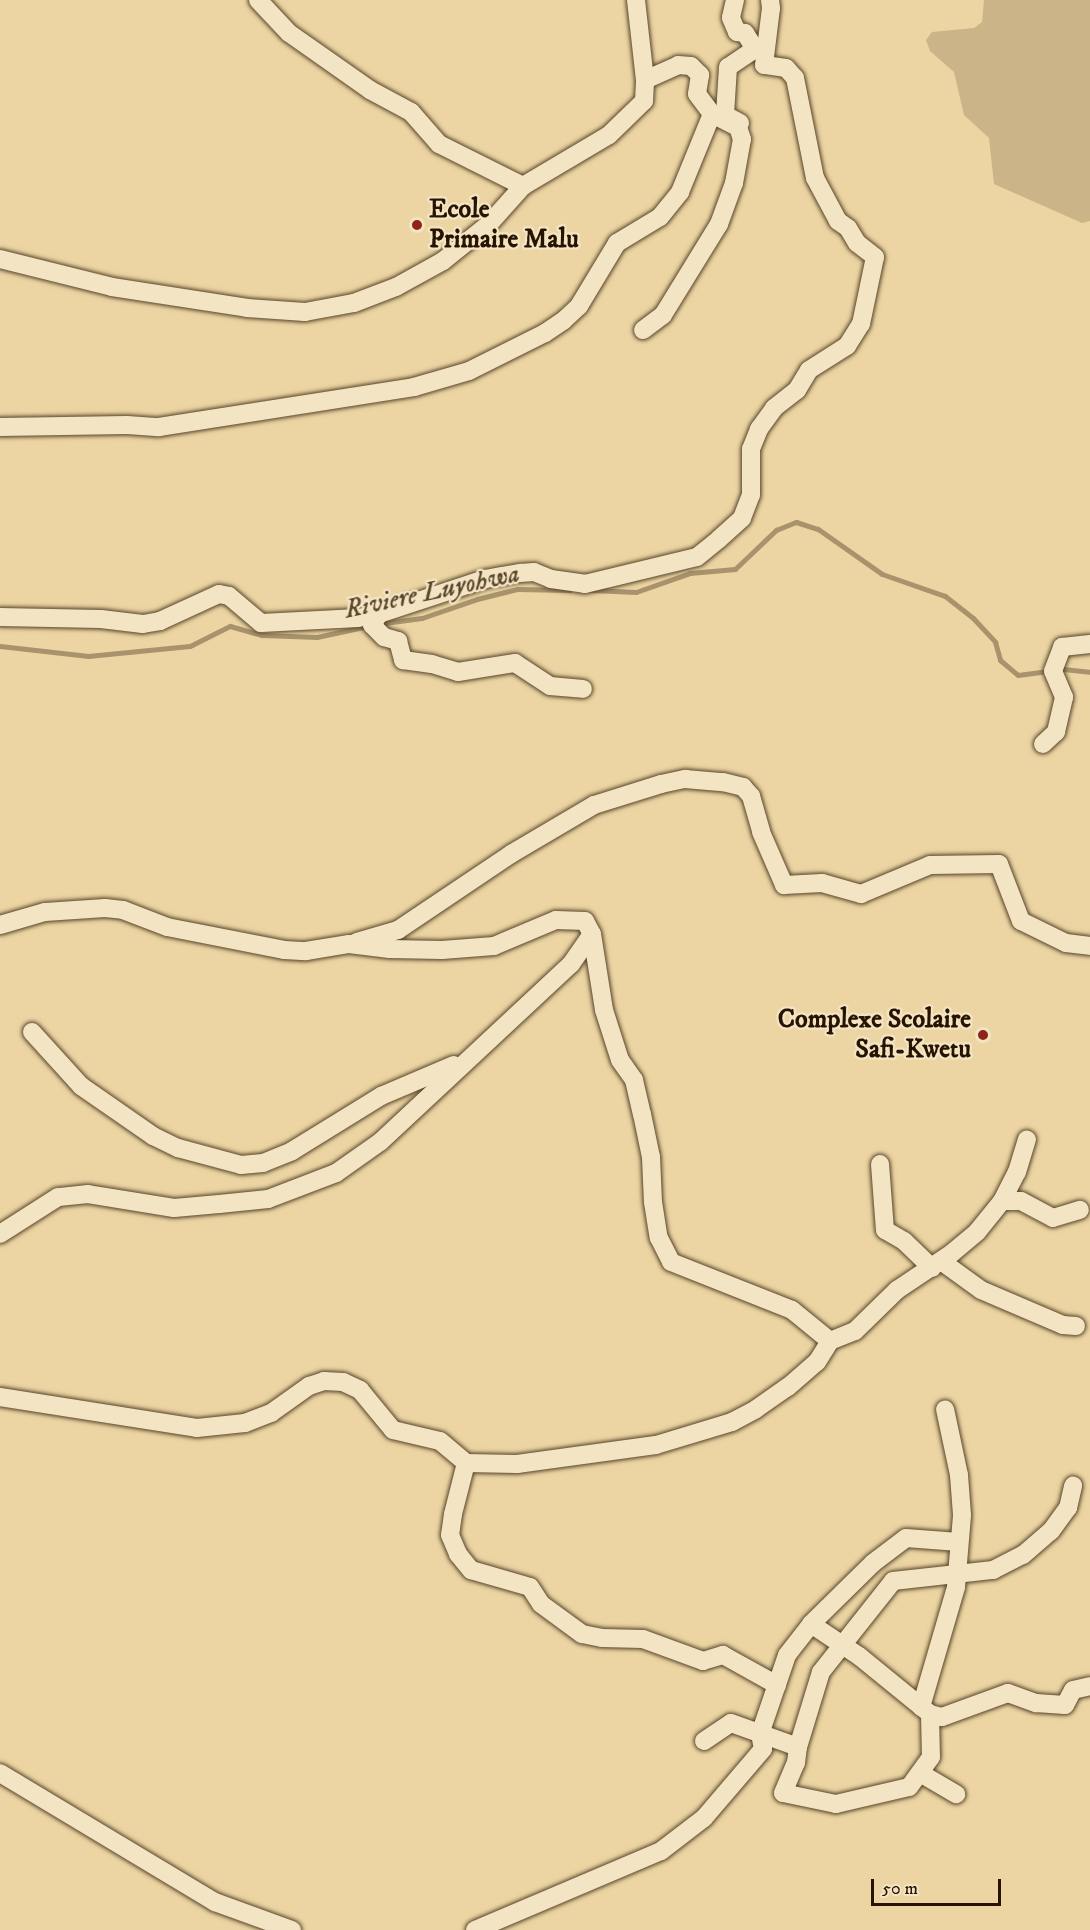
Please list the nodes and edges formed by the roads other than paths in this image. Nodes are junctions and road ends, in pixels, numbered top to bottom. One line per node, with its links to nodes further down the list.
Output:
1 (258, 0): 8 (street)
2 (636, 0): 5 (street)
3 (735, 0): 7 (street)
4 (770, 0): 12 (street)
5 (645, 80): 6 (street); 8 (street)
6 (712, 114): 7 (street); 11 (street)
7 (742, 139): 10 (street)
8 (523, 186): 9 (street)
9 (0, 259)
10 (643, 330)
11 (0, 427)
12 (379, 614): 13 (street); 15 (street)
13 (0, 617)
14 (1090, 644): 16 (street)
15 (583, 689)
16 (1043, 744)
17 (0, 925): 19 (street)
18 (592, 934): 19 (street); 22 (street); 30 (street)
19 (349, 944): 20 (street)
20 (1090, 946)
21 (32, 1032): 22 (street)
22 (466, 1060): 27 (street)
23 (1027, 1139): 25 (street)
24 (880, 1164): 28 (street)
25 (1002, 1201): 26 (street); 28 (street)
26 (1080, 1210)
27 (0, 1234)
28 (937, 1265): 29 (street); 30 (street)
29 (1076, 1326)
30 (830, 1341): 33 (street)
31 (0, 1397): 33 (street)
32 (945, 1409): 35 (street)
33 (466, 1463): 39 (street)
34 (1073, 1486): 36 (street)
35 (959, 1542): 36 (street); 37 (street)
36 (956, 1574): 38 (street); 41 (street)
37 (811, 1624): 38 (street); 39 (street)
38 (841, 1643): 41 (street); 44 (street)
39 (777, 1685): 42 (street)
40 (1090, 1686): 41 (street)
41 (926, 1711): 46 (street)
42 (760, 1734): 43 (street); 44 (street); 49 (street)
43 (704, 1741)
44 (798, 1747): 46 (street)
45 (0, 1773): 48 (street)
46 (920, 1773): 47 (street)
47 (956, 1794)
48 (292, 1930)
49 (476, 1930)

